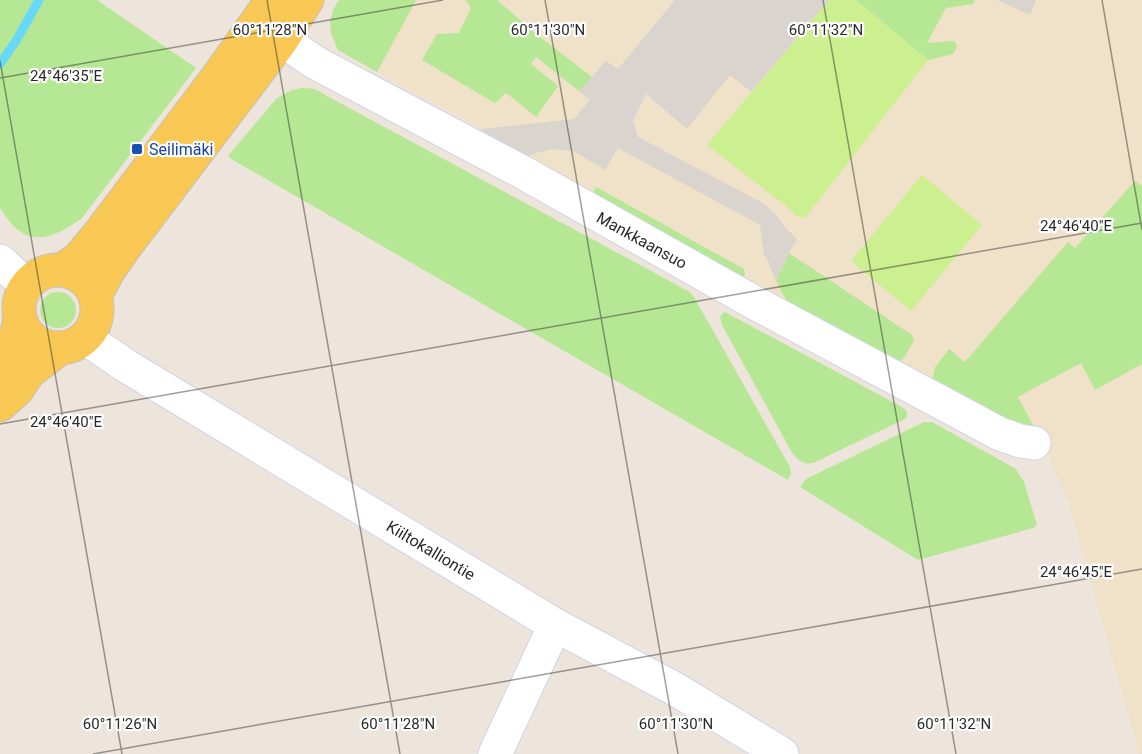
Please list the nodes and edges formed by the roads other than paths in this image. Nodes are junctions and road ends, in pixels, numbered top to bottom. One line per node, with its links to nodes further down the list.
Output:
1 (307, 0): 2 (main road)
2 (270, 21): 4 (main road); 6 (main road); 11 (street, Mankkaansuo)
3 (0, 261): 5 (street)
4 (62, 270): 5 (main road); 6 (main road)
5 (27, 286): 7 (main road)
6 (95, 296): 8 (main road)
7 (20, 320): 8 (main road); 9 (main road)
8 (72, 344): 10 (main road); 12 (street, Kiiltokalliontie)
9 (0, 371)
10 (0, 405)
11 (1034, 443)
12 (555, 625): 13 (street); 14 (street, Kiiltokalliontie)
13 (495, 754)
14 (782, 754)

